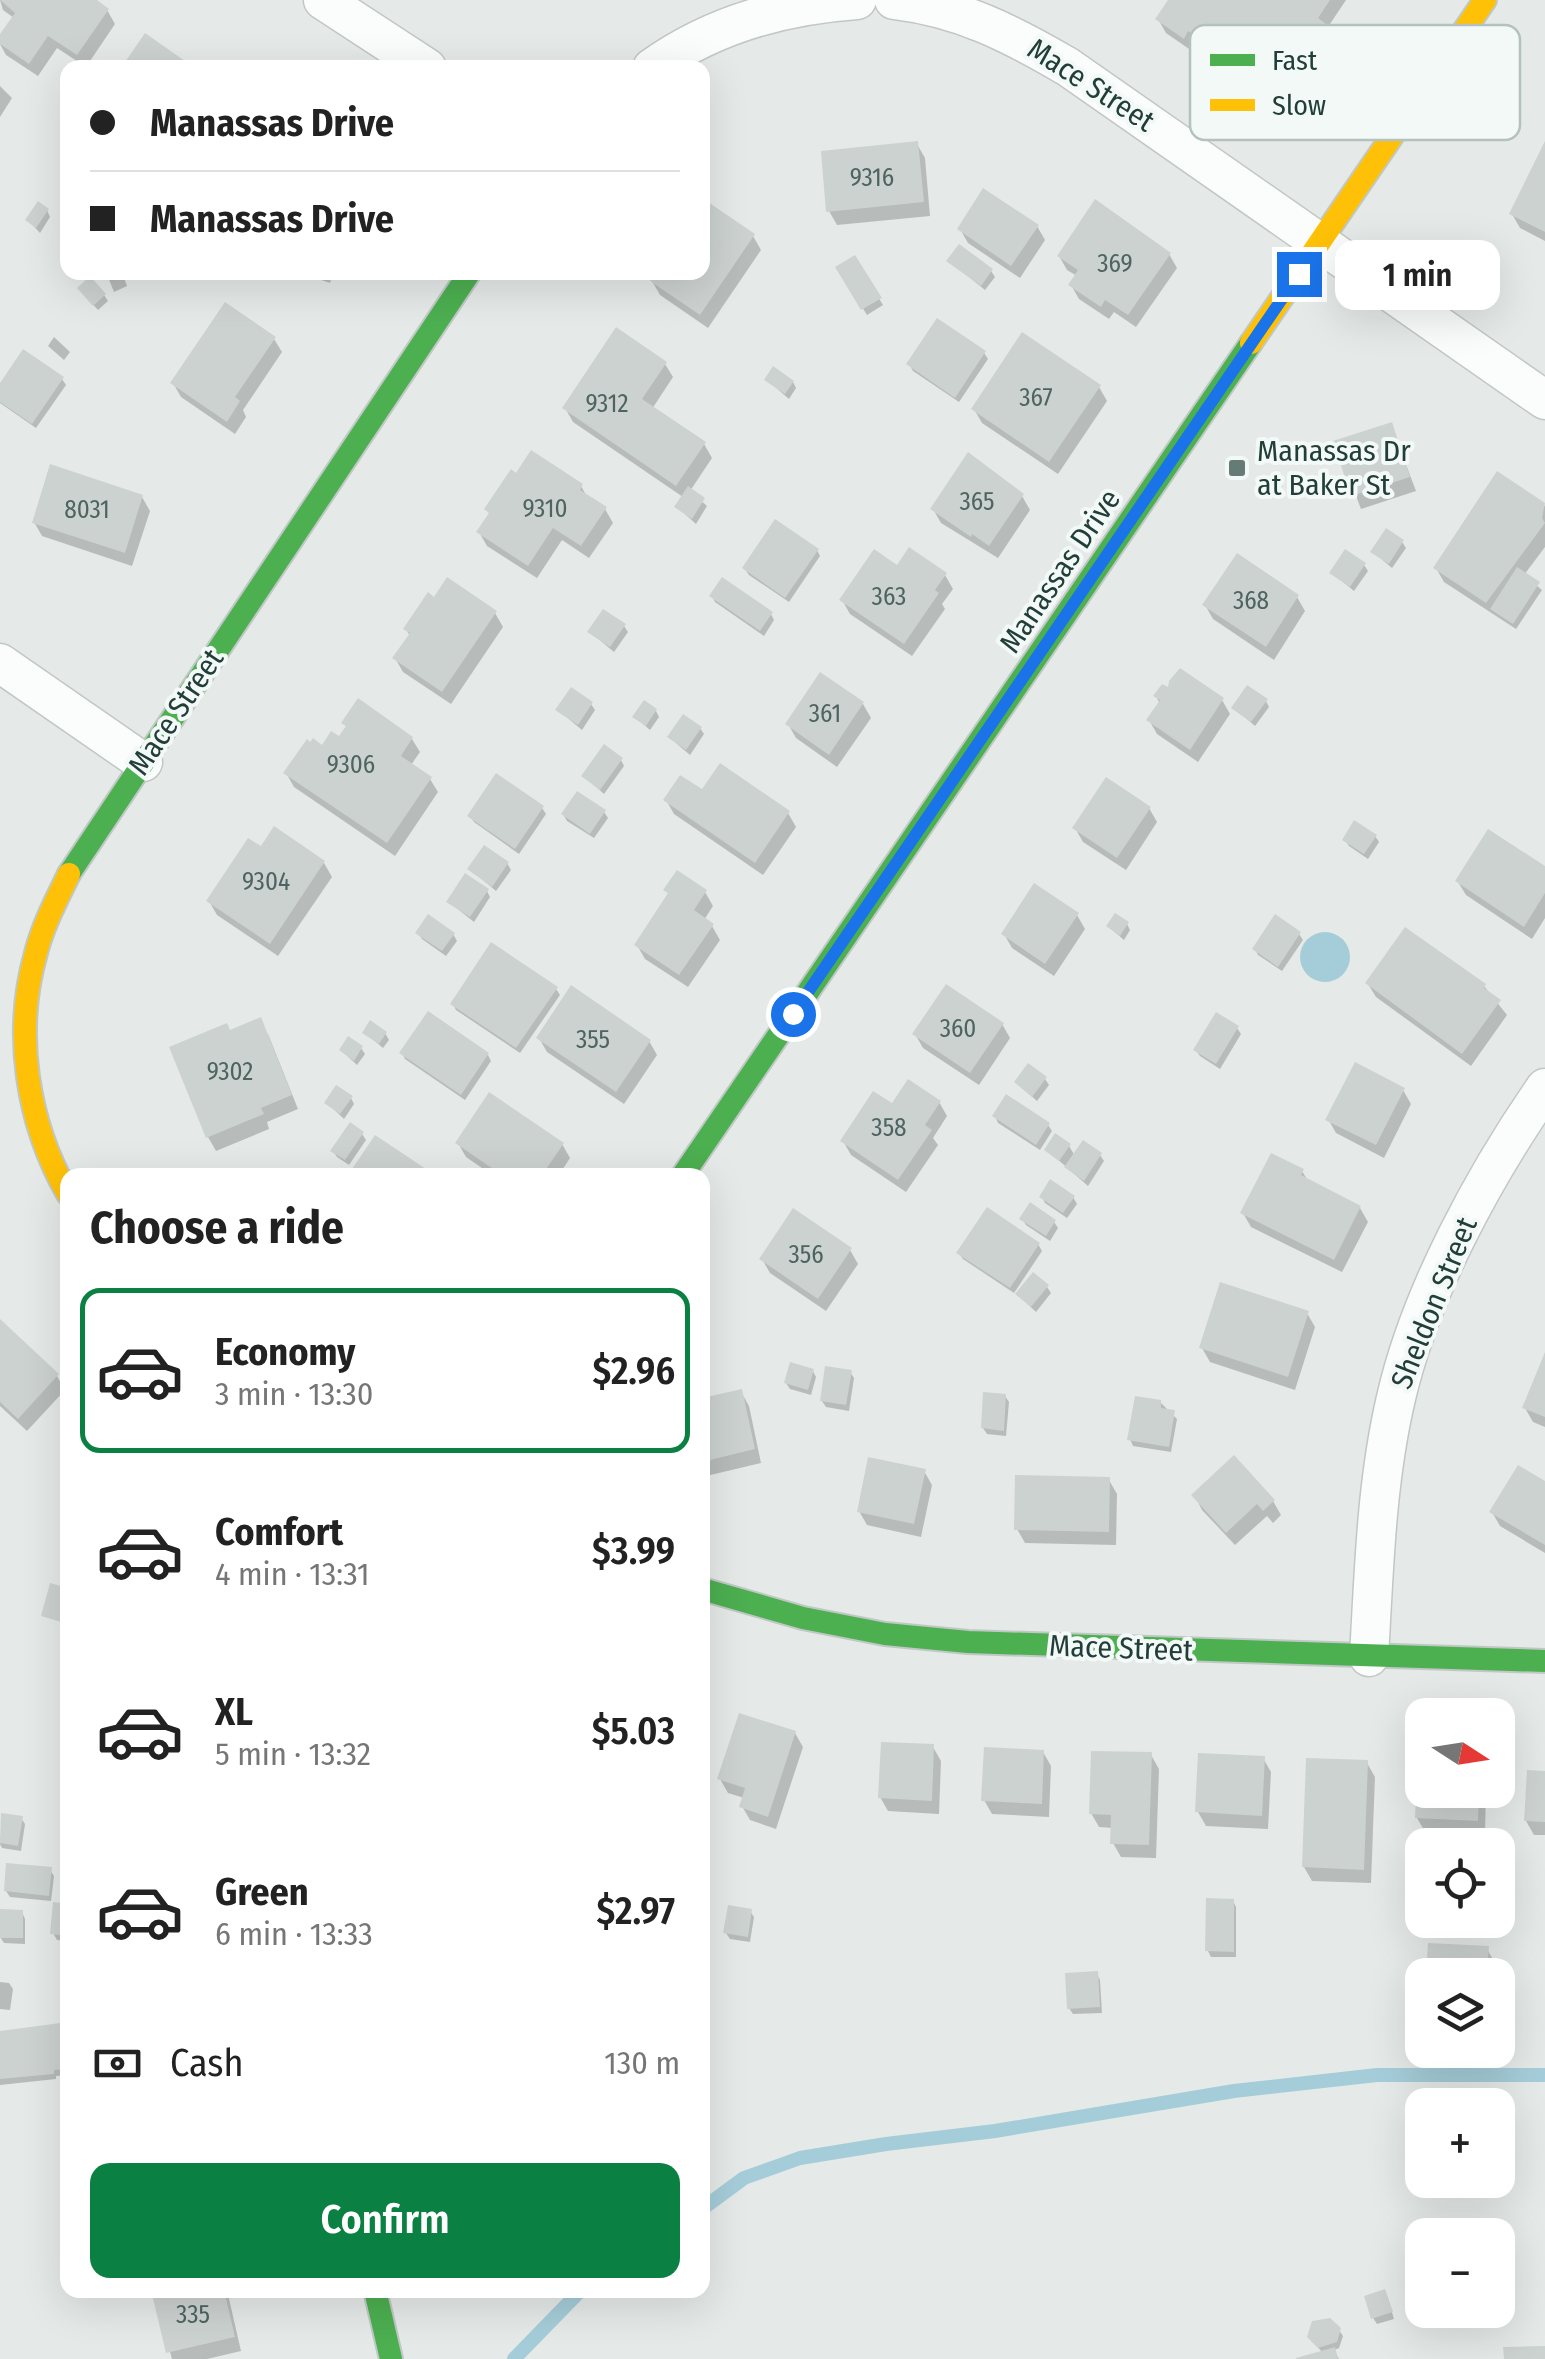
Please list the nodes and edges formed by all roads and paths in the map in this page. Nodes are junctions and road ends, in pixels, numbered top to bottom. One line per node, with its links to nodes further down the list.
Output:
1 (323, 0): 6 (street)
2 (857, 0): 7 (street)
3 (894, 0): 9 (street, Mace Street)
4 (1485, 0): 5 (street, Manassas Drive)
5 (1468, 25)
6 (415, 60)
7 (663, 60)
8 (1390, 140): 9 (street, Manassas Drive)
9 (1321, 242): 11 (street, Mace Street); 15 (street, Manassas Drive)
10 (465, 280): 13 (street, Mace Street)
11 (1545, 400)
12 (0, 664): 13 (street)
13 (142, 762): 16 (street, Mace Street)
14 (1545, 1088): 18 (street, Sheldon Street)
15 (688, 1168)
16 (60, 1176)
17 (710, 1590): 18 (street, Mace Street)
18 (1369, 1657): 19 (street, Mace Street)
19 (1545, 1661)
20 (376, 2298): 21 (street)
21 (392, 2359)

